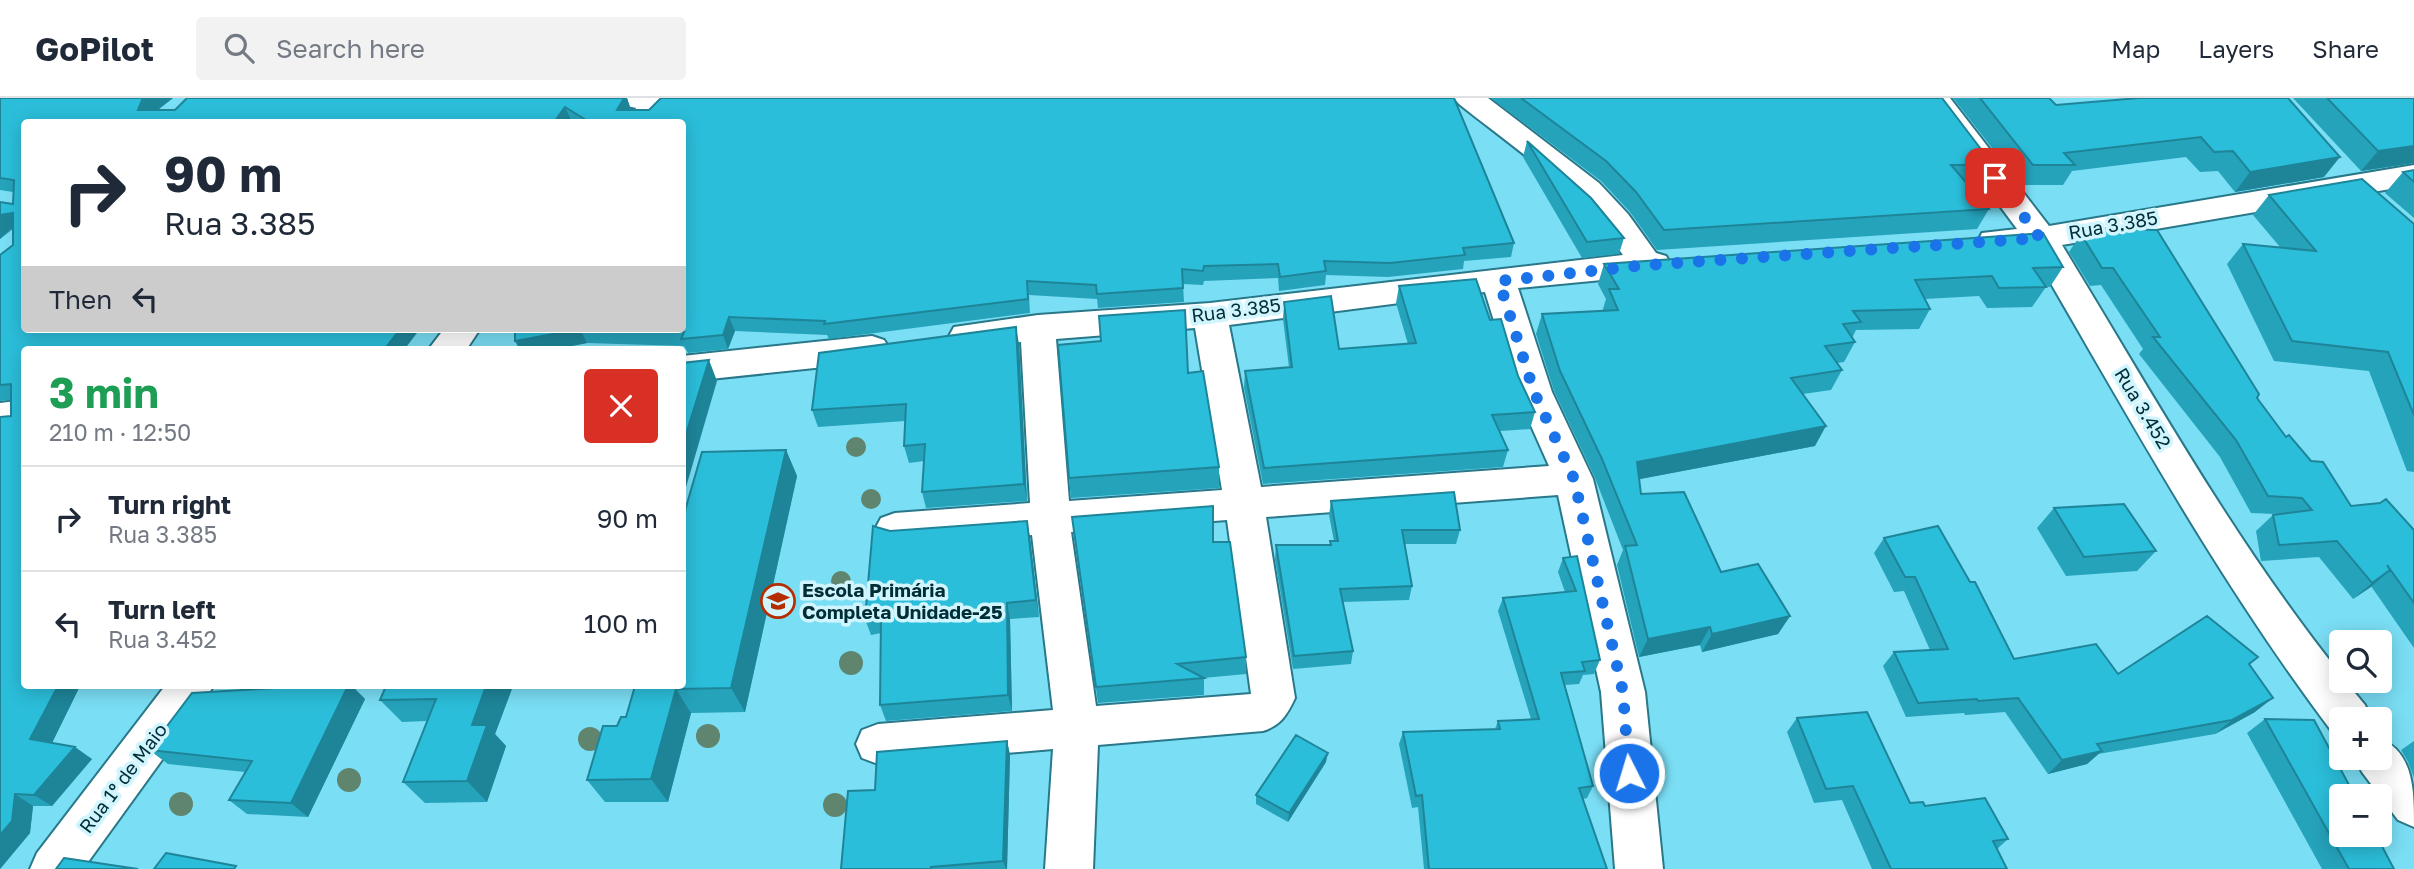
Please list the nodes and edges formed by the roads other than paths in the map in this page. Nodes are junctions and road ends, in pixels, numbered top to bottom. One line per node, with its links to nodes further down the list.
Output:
1 (627, 98): 4 (street)
2 (1469, 98): 11 (street)
3 (1935, 98): 8 (street, Rua 3.452)
4 (652, 108)
5 (2342, 174): 6 (street, Rua 3.385); 7 (street); 8 (street, Rua 3.385)
6 (2414, 175)
7 (2382, 211)
8 (2040, 238): 9 (street, Rua 3.385); 23 (street, Rua 3.452)
9 (1959, 244)
10 (1688, 262): 11 (street, Rua 3.385)
11 (1647, 265): 12 (street, Rua 3.385)
12 (1499, 281): 13 (street, Rua 3.385); 18 (street)
13 (1210, 315): 14 (street, Rua 3.385); 19 (street)
14 (1038, 327): 15 (street, Rua 3.385); 20 (street)
15 (686, 369)
16 (21, 414): 17 (street)
17 (0, 417)
18 (1574, 479): 19 (street); 30 (street)
19 (1244, 502): 20 (street); 24 (street)
20 (1050, 516): 21 (street); 24 (street)
21 (895, 529)
22 (189, 689): 28 (street, Rua 1º de Maio)
23 (2340, 707)
24 (1077, 726): 25 (street); 29 (street)
25 (878, 744)
26 (2387, 770): 27 (street)
27 (2414, 805)
28 (54, 869)
29 (1069, 869)
30 (1639, 869)

